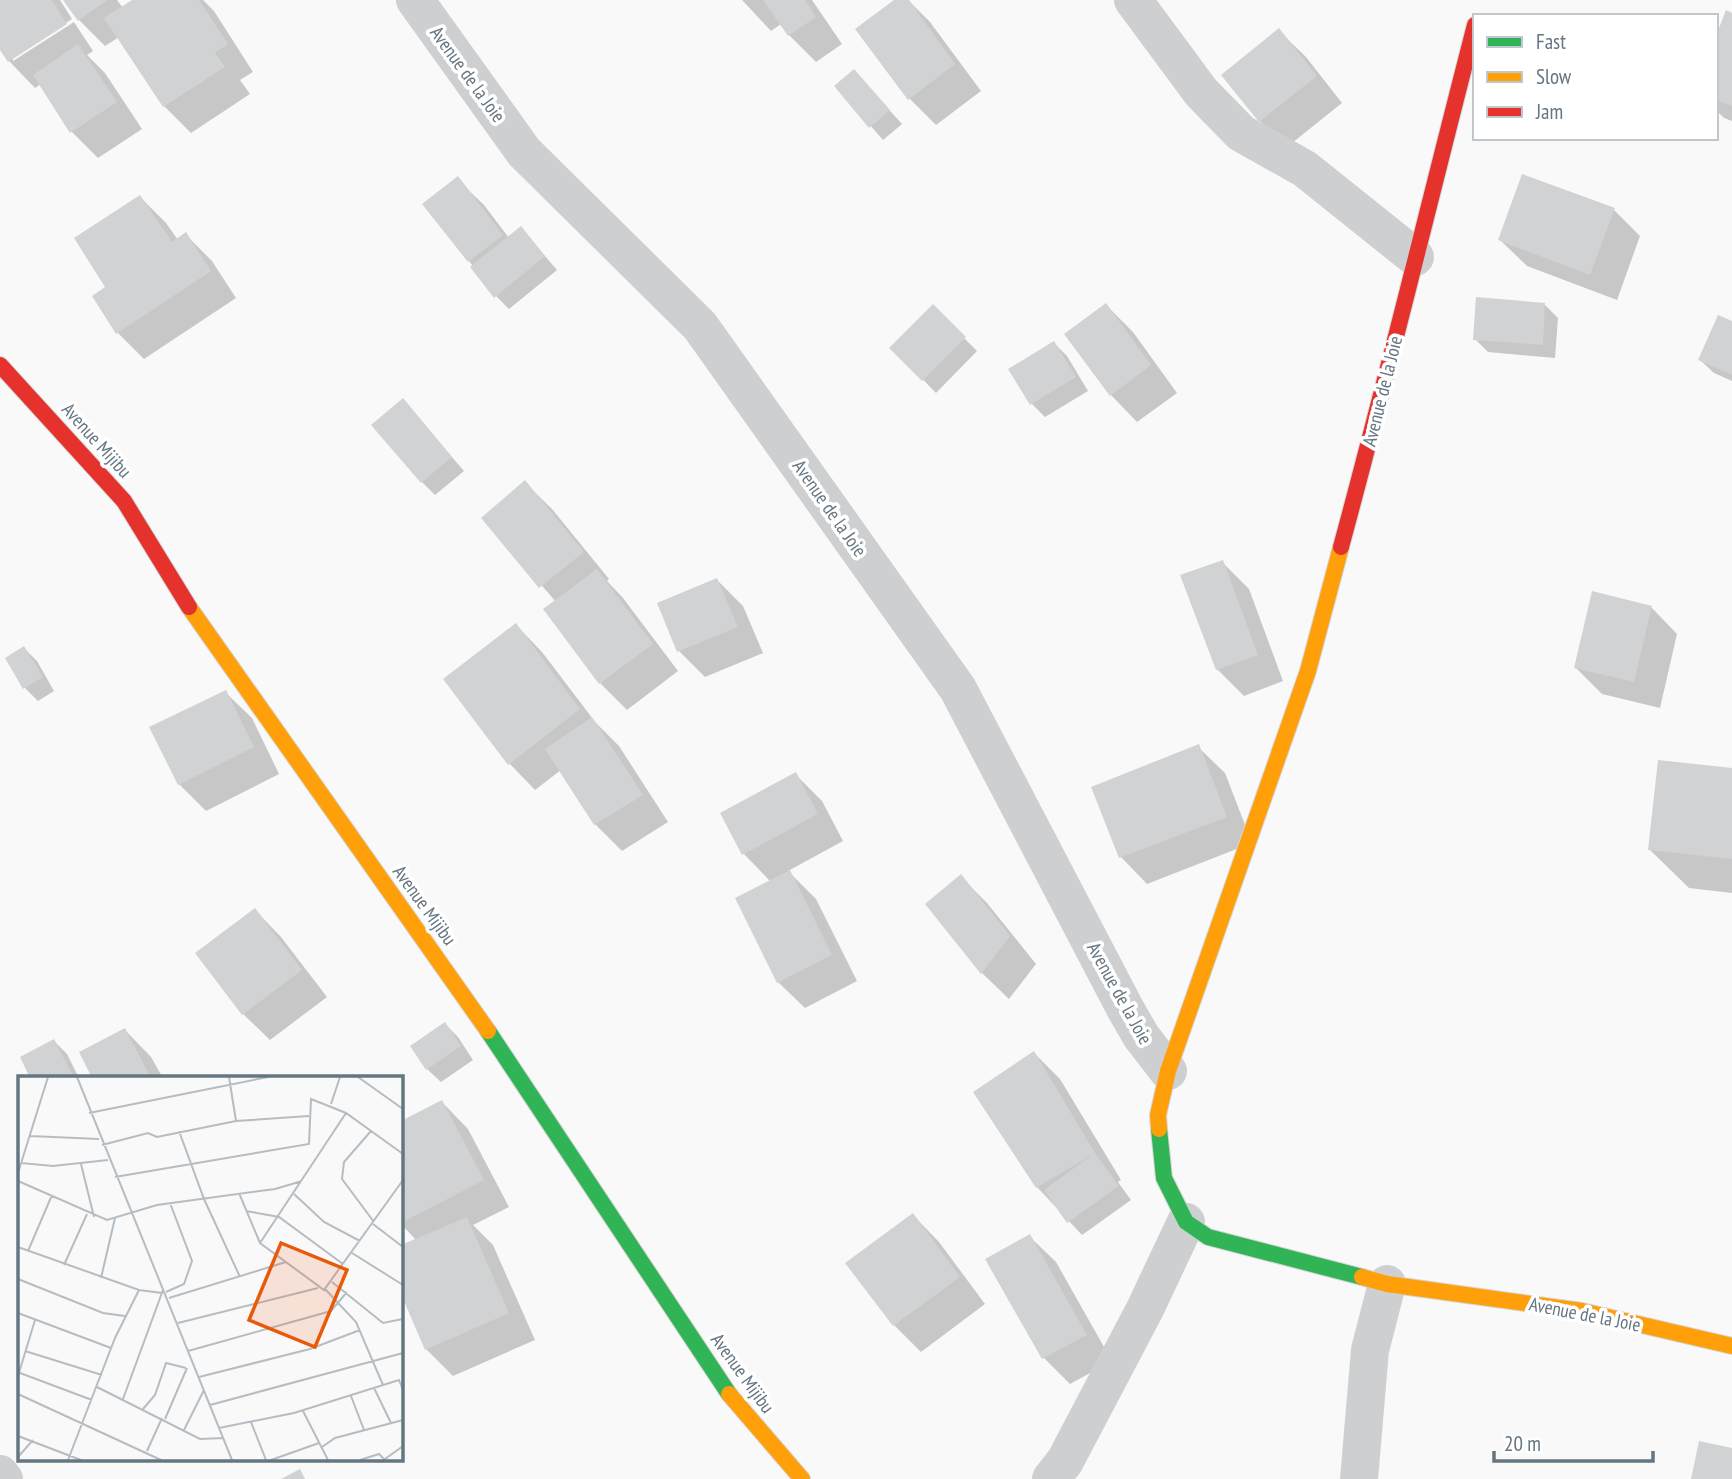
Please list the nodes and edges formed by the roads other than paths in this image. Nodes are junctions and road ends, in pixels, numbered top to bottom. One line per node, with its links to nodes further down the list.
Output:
1 (415, 0): 6 (street, Avenue de la Joie)
2 (1133, 0): 4 (street)
3 (1473, 33): 4 (street, Avenue de la Joie)
4 (1415, 257): 6 (street, Avenue de la Joie)
5 (0, 365): 12 (street, Avenue Mijibu)
6 (1168, 1071): 7 (street, Avenue de la Joie)
7 (1186, 1222): 8 (street, Avenue de la Joie); 13 (street)
8 (1387, 1284): 9 (street, Avenue de la Joie); 14 (street)
9 (1732, 1346)
10 (0, 1474): 11 (street)
11 (4, 1479)
12 (803, 1479)
13 (1051, 1479)
14 (1359, 1479)

